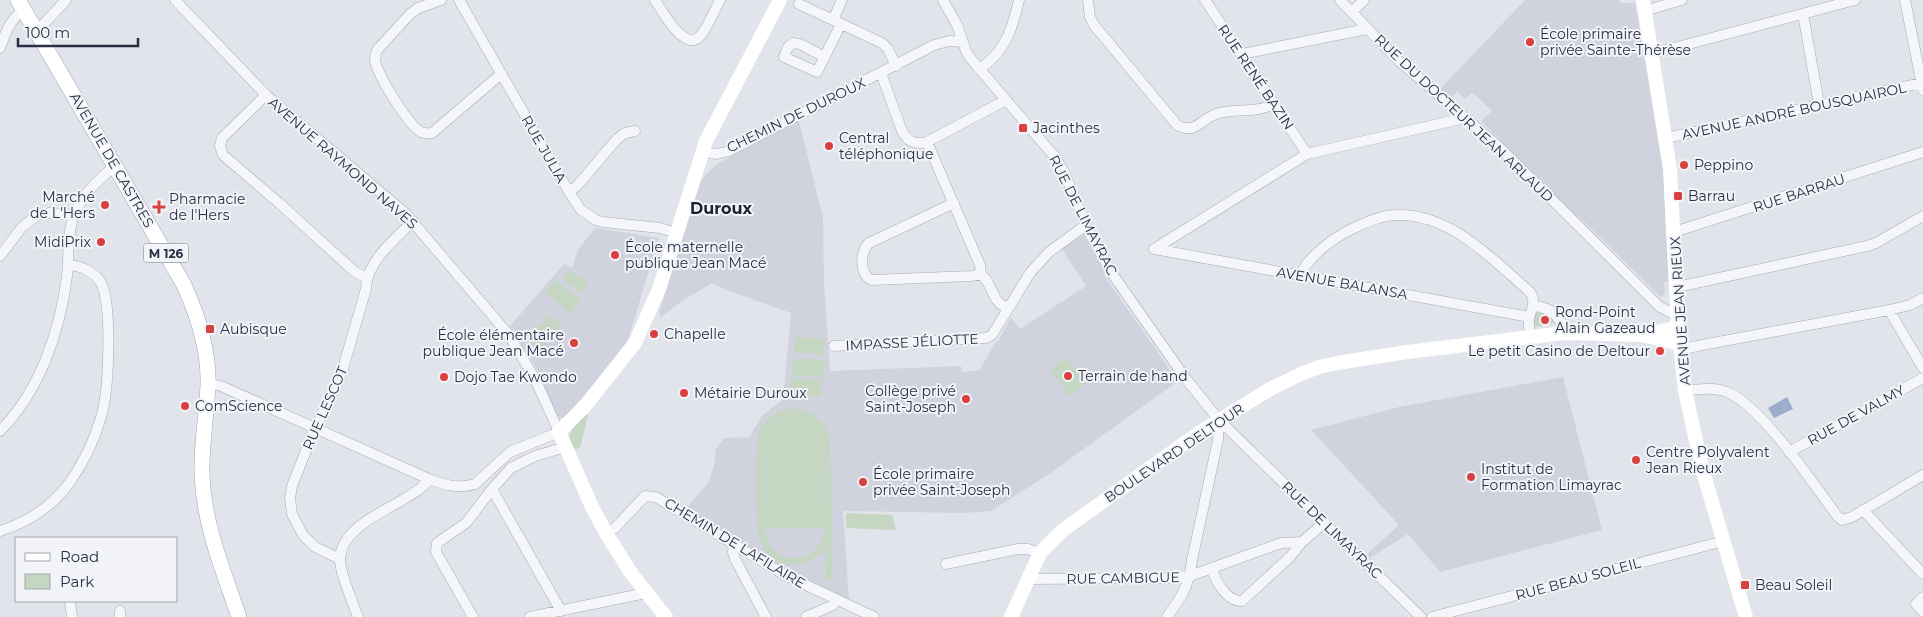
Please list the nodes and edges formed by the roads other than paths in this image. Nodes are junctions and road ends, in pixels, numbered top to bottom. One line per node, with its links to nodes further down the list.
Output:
1 (66, 0): 25 (street)
2 (175, 0): 36 (street, AVENUE RAYMOND NAVES)
3 (442, 0): 34 (street)
4 (459, 0): 34 (street, RUE JULIA)
5 (655, 0): 6 (street)
6 (720, 0)
7 (780, 0): 44 (street)
8 (842, 0): 23 (street)
9 (943, 0): 26 (street, RUE DE LIMAYRAC)
10 (1019, 0): 32 (street)
11 (1088, 0): 38 (street)
12 (1205, 0): 28 (street, RUE RENÉ BAZIN)
13 (1340, 0): 21 (street, RUE DU DOCTEUR JEAN ARLAUD)
14 (1364, 0): 21 (street)
15 (1682, 0): 20 (street)
16 (1855, 0): 22 (street)
17 (1905, 0): 35 (street)
18 (799, 4): 23 (street)
19 (21, 5): 25 (main road, AVENUE DE CASTRES / M 126); 27 (street)
20 (1643, 6): 29 (street, AVENUE JEAN RIEUX)
21 (1352, 12): 24 (street, RUE DU DOCTEUR JEAN ARLAUD)
22 (1803, 14): 29 (street); 39 (street)
23 (837, 22): 30 (street); 31 (street)
24 (1367, 29): 28 (street); 40 (street, RUE DU DOCTEUR JEAN ARLAUD)
25 (36, 30): 47 (main road, AVENUE DE CASTRES / M 126)
26 (963, 42): 31 (street, CHEMIN DE DUROUX); 32 (street, RUE DE LIMAYRAC)
27 (0, 48)
28 (1242, 54): 38 (street, RUE RENÉ BAZIN)
29 (1651, 54): 42 (street, AVENUE JEAN RIEUX)
30 (825, 56)
31 (896, 66): 33 (street, CHEMIN DE DUROUX)
32 (980, 69): 37 (street, RUE DE LIMAYRAC)
33 (881, 73): 43 (street); 44 (street, CHEMIN DE DUROUX)
34 (501, 74): 48 (street, RUE JULIA)
35 (1922, 86): 39 (street, AVENUE ANDRÉ BOUSQUAIROL)
36 (266, 95): 52 (street, AVENUE RAYMOND NAVES); 60 (street)
37 (1006, 100): 43 (street); 53 (street, RUE DE LIMAYRAC)
38 (1274, 103): 46 (street, RUE RENÉ BAZIN)
39 (1819, 104): 42 (street, AVENUE ANDRÉ BOUSQUAIROL)
40 (1465, 118): 46 (street); 67 (street, RUE DU DOCTEUR JEAN ARLAUD)
41 (635, 130): 48 (street)
42 (1666, 138): 54 (street, AVENUE JEAN RIEUX)
43 (927, 142): 49 (street)
44 (702, 152): 55 (street)
45 (1923, 152): 54 (street, RUE BARRAU)
46 (1307, 154): 59 (street, AVENUE BALANSA)
47 (115, 166): 50 (street); 75 (main road, AVENUE DE CASTRES / M 126)
48 (569, 192): 55 (street, RUE JULIA)
49 (954, 203): 58 (street); 58 (street)
50 (74, 215): 56 (street); 57 (street)
51 (1923, 216): 61 (street)
52 (413, 221): 60 (street, RUE LESCOT); 80 (street, AVENUE RAYMOND NAVES)
53 (1086, 225): 64 (street, IMPASSE JÉLIOTTE); 77 (street, RUE DE LIMAYRAC)
54 (1674, 232): 61 (street, AVENUE JEAN RIEUX)
55 (677, 233): 80 (street)
56 (0, 256)
57 (68, 265): 79 (street); 88 (street)
58 (980, 274): 64 (street)
59 (1300, 275): 63 (street); 66 (street, AVENUE BALANSA)
60 (366, 278): 78 (street, RUE LESCOT)
61 (1677, 287): 67 (street, AVENUE JEAN RIEUX)
62 (1923, 298): 65 (street)
63 (1533, 306): 66 (street); 68 (street)
64 (1007, 307): 72 (street, IMPASSE JÉLIOTTE)
65 (1889, 310): 71 (street); 73 (street)
66 (1529, 318): 70 (street)
67 (1678, 321): 69 (street, BOULEVARD DELTOUR); 71 (street, AVENUE JEAN RIEUX)
68 (1564, 333): 69 (street, BOULEVARD DELTOUR); 70 (street, BOULEVARD DELTOUR)
69 (1642, 335): 71 (street, BOULEVARD DELTOUR)
70 (1530, 336): 77 (street, BOULEVARD DELTOUR)
71 (1680, 344): 76 (street, AVENUE JEAN RIEUX)
72 (834, 346)
73 (1923, 368)
74 (1923, 378): 82 (street, RUE DE VALMY)
75 (208, 383): 78 (street); 108 (main road, AVENUE DE CASTRES / M 126)
76 (1686, 391): 82 (street); 90 (street, AVENUE JEAN RIEUX)
77 (1219, 420): 87 (street, RUE DE LIMAYRAC); 93 (street, BOULEVARD DELTOUR); 98 (street)
78 (317, 428): 84 (street); 94 (street, RUE LESCOT)
79 (0, 431)
80 (559, 432): 81 (street, AVENUE RAYMOND NAVES); 84 (street)
81 (566, 447): 85 (street); 89 (street, AVENUE RAYMOND NAVES)
82 (1789, 452): 86 (street)
83 (1923, 475): 86 (street)
84 (429, 478): 94 (street)
85 (492, 489): 104 (street); 110 (street)
86 (1863, 510): 97 (street)
87 (1325, 522): 91 (street); 106 (street, RUE DE LIMAYRAC)
88 (0, 531)
89 (606, 533): 92 (street, CHEMIN DE LAFILAIRE); 100 (street, AVENUE RAYMOND NAVES)
90 (1724, 541): 118 (street, RUE BEAU SOLEIL); 119 (street, AVENUE JEAN RIEUX)
91 (1302, 542): 96 (street, RUE CAMBIGUE); 96 (street)
92 (734, 545): 102 (street, CHEMIN DE LAFILAIRE); 113 (street)
93 (1040, 553): 95 (street); 99 (street, BOULEVARD DELTOUR)
94 (340, 559): 109 (street)
95 (946, 564)
96 (1212, 569): 98 (street, RUE CAMBIGUE)
97 (1923, 574)
98 (1190, 576): 99 (street, RUE CAMBIGUE); 117 (street)
99 (1027, 580): 116 (street, BOULEVARD DELTOUR)
100 (646, 591): 104 (street); 112 (street, AVENUE RAYMOND NAVES)
101 (1923, 597): 105 (street)
102 (836, 600): 114 (street); 115 (street, CHEMIN DE LAFILAIRE)
103 (70, 602): 107 (street)
104 (561, 611): 111 (street)
105 (1923, 612)
106 (1417, 616)
107 (72, 617)
108 (239, 617)
109 (358, 617)
110 (473, 617)
111 (530, 617)
112 (666, 617)
113 (766, 617)
114 (806, 617)
115 (874, 617)
116 (1011, 617)
117 (1167, 617)
118 (1432, 617)
119 (1746, 617)

